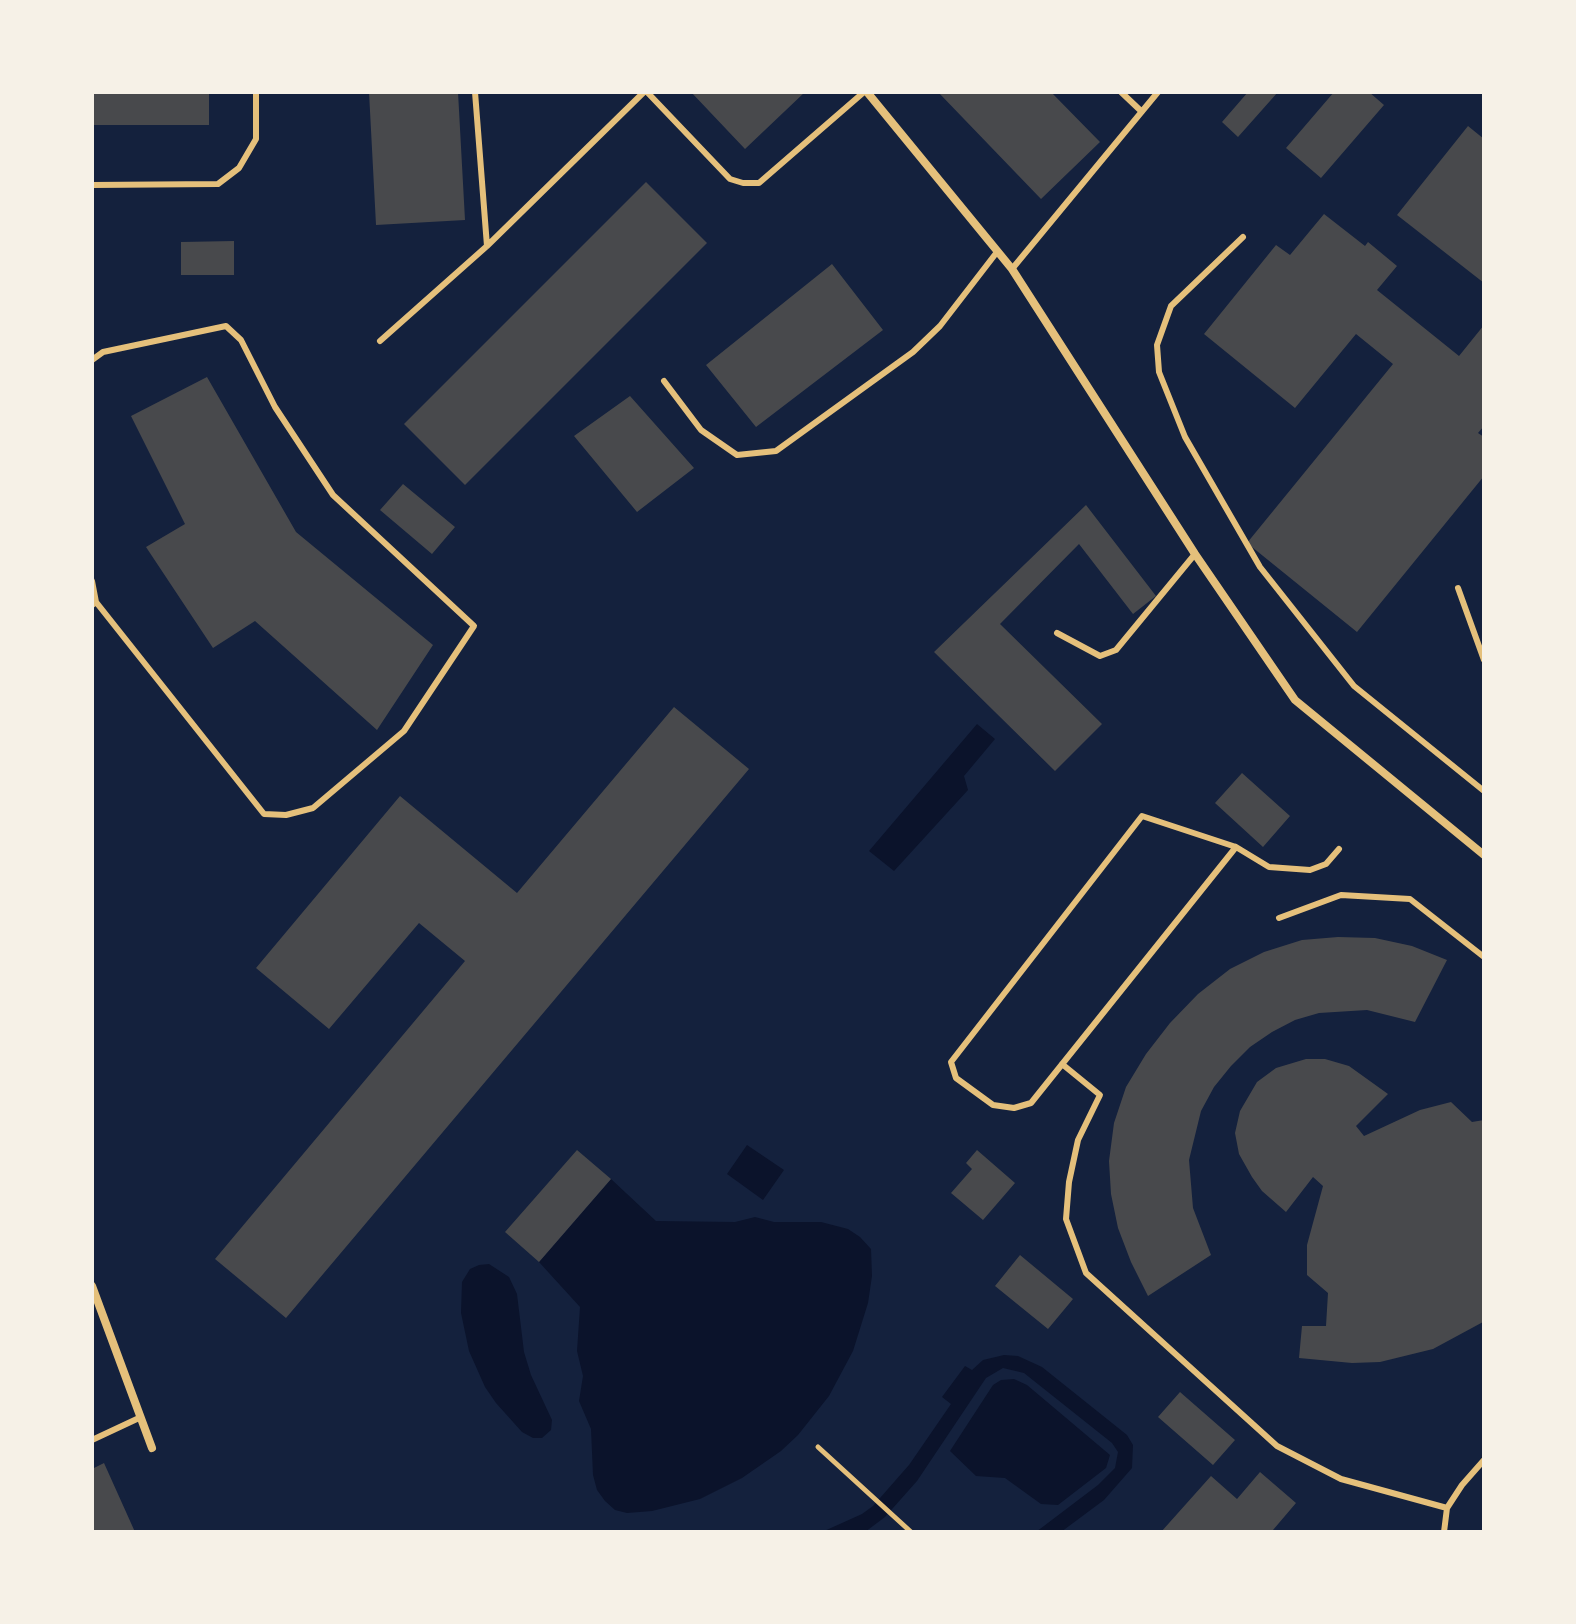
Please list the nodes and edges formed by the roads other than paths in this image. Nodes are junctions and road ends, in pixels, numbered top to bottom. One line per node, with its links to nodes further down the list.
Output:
1 (256, 92): 8 (lane)
2 (475, 92): 10 (lane)
3 (645, 92): 4 (lane); 10 (lane)
4 (866, 92): 11 (street)
5 (1121, 92): 7 (lane)
6 (1158, 92): 7 (lane)
7 (1141, 111): 12 (lane)
8 (92, 185)
9 (1243, 237): 22 (lane)
10 (487, 246): 13 (lane)
11 (997, 252): 12 (street); 15 (lane)
12 (1012, 269): 16 (street)
13 (380, 341)
14 (92, 360): 19 (lane)
15 (664, 381)
16 (1195, 554): 20 (lane); 25 (street)
17 (92, 581): 19 (lane)
18 (1458, 588): 21 (lane)
19 (94, 604)
20 (1057, 633)
21 (1484, 660)
22 (1484, 791)
23 (1236, 847): 24 (lane); 28 (lane); 28 (lane)
24 (1339, 849)
25 (1484, 855)
26 (1279, 918): 27 (lane)
27 (1484, 957)
28 (1062, 1064): 34 (lane)
29 (92, 1286): 30 (street)
30 (139, 1418): 31 (lane); 32 (street)
31 (92, 1440)
32 (152, 1448)
33 (1484, 1460): 34 (lane)
34 (1447, 1508): 35 (lane)
35 (1444, 1532)

